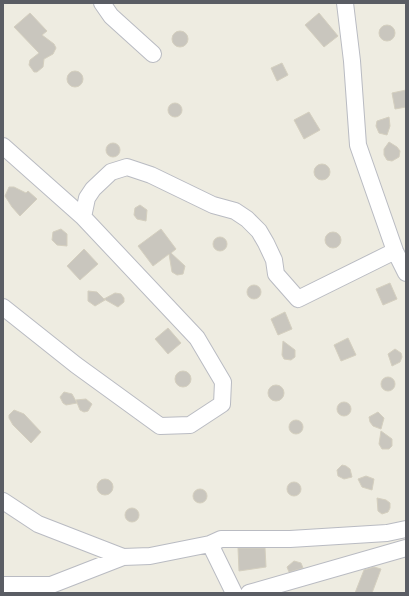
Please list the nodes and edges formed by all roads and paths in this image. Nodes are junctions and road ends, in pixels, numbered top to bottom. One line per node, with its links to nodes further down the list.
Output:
1 (102, 3): 3 (street)
2 (345, 3): 6 (street)
3 (153, 54)
4 (3, 146): 5 (street)
5 (83, 217): 6 (street); 8 (street)
6 (395, 251): 7 (street)
7 (406, 273)
8 (3, 307)
9 (3, 501): 13 (street)
10 (406, 529): 11 (street)
11 (210, 544): 13 (street); 15 (street)
12 (406, 548): 16 (street)
13 (123, 557): 14 (street)
14 (3, 585)
15 (234, 593)
16 (249, 593)

